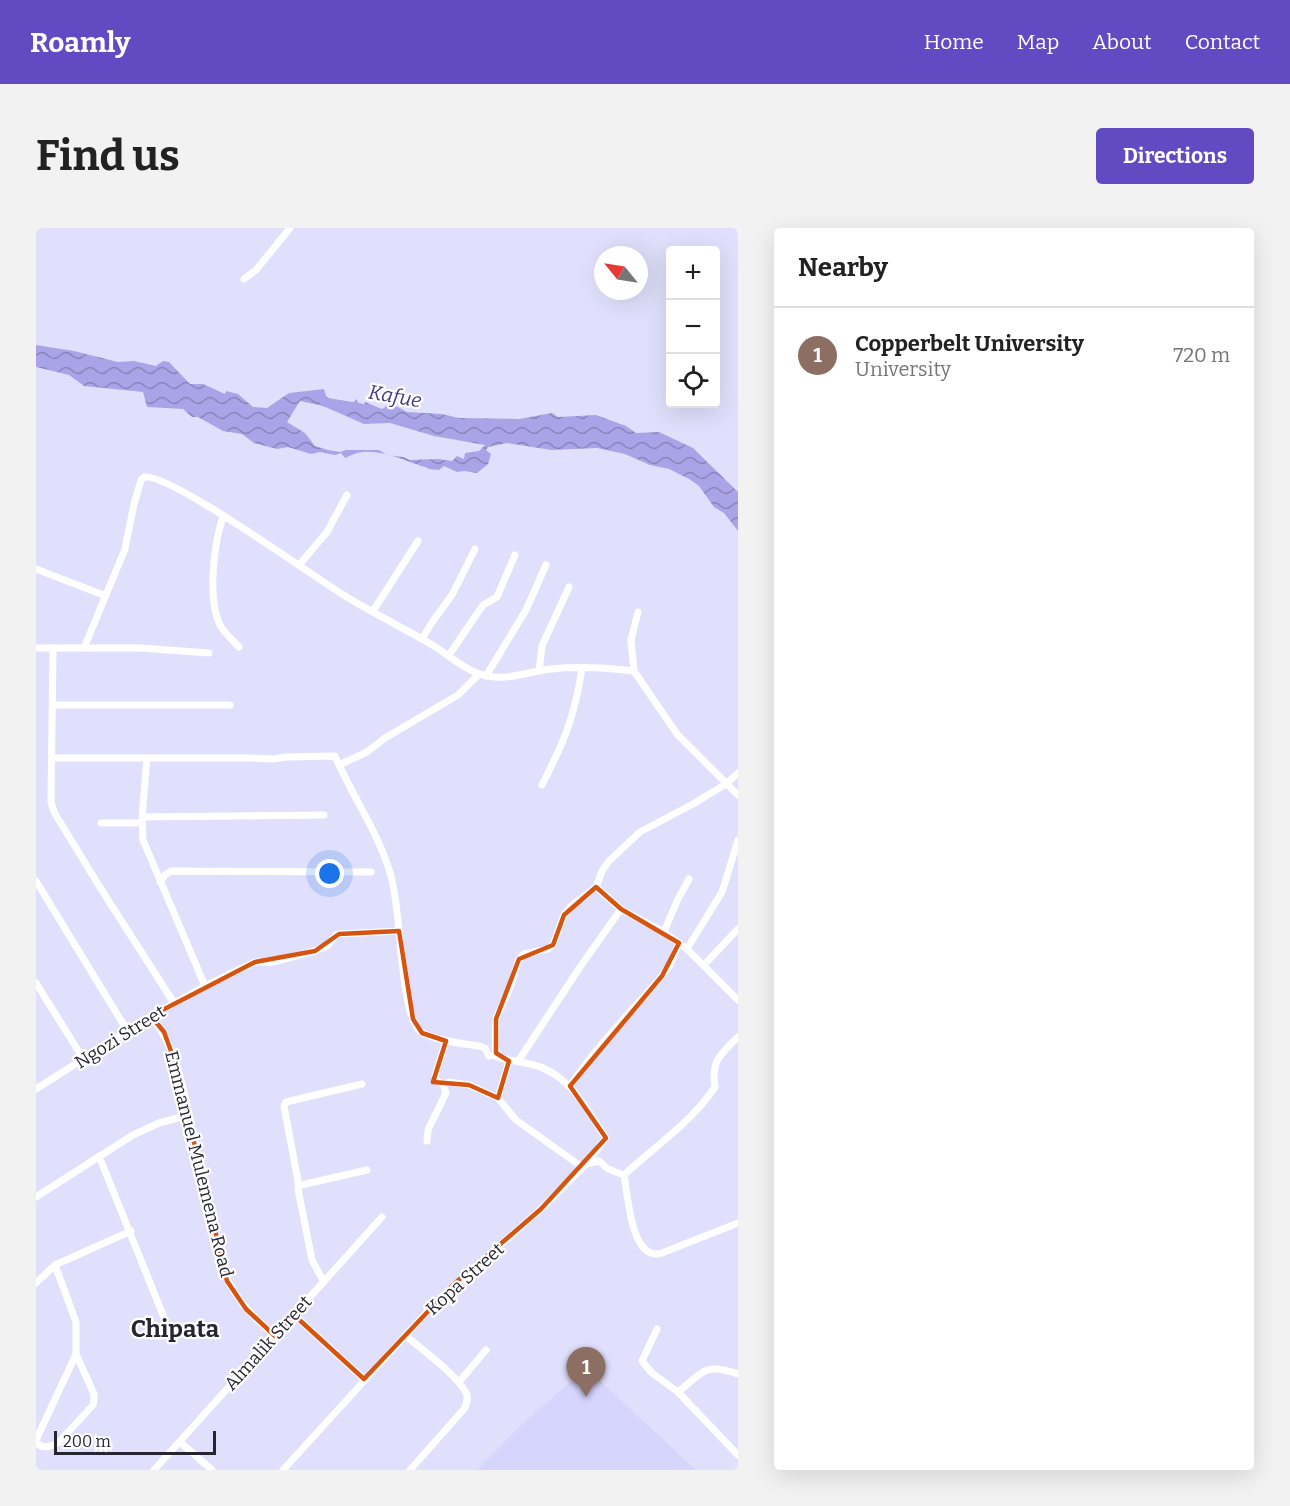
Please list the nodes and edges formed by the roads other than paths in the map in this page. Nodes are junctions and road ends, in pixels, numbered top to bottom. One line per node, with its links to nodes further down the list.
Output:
1 (290, 228): 2 (street)
2 (244, 279)
3 (348, 495): 9 (street)
4 (224, 517): 9 (street); 12 (street); 16 (street)
5 (418, 541): 13 (street)
6 (475, 549): 15 (street)
7 (515, 555): 21 (street)
8 (546, 565): 25 (street)
9 (299, 566): 13 (street)
10 (36, 569): 12 (street)
11 (569, 587): 23 (street)
12 (106, 596): 19 (street)
13 (373, 611): 15 (street)
14 (638, 612): 24 (street)
15 (422, 639): 21 (street)
16 (239, 647)
17 (36, 648): 18 (street)
18 (53, 648): 19 (street); 26 (street)
19 (84, 648): 20 (street)
20 (209, 653)
21 (449, 656): 25 (street)
22 (582, 668): 23 (street); 24 (street); 33 (street)
23 (539, 671): 25 (street)
24 (634, 671): 32 (street)
25 (483, 675): 30 (street)
26 (54, 705): 27 (street); 28 (street)
27 (230, 705)
28 (53, 758): 29 (street); 54 (street)
29 (147, 759): 30 (street); 36 (street)
30 (339, 765): 46 (street)
31 (738, 773): 32 (street)
32 (726, 784): 34 (street); 43 (street)
33 (542, 785)
34 (738, 795)
35 (324, 815): 36 (street)
36 (142, 820): 37 (street); 42 (street)
37 (101, 824)
38 (738, 840): 49 (street)
39 (371, 872): 42 (street)
40 (689, 879): 47 (street)
41 (36, 882): 56 (street)
42 (160, 882): 52 (street)
43 (596, 887): 44 (street); 59 (street)
44 (621, 909): 47 (street); 61 (street)
45 (738, 929): 50 (street)
46 (399, 931): 52 (street, Ngozi Street); 58 (street)
47 (664, 932): 48 (street)
48 (679, 943): 49 (street); 65 (street)
49 (687, 949): 50 (street)
50 (704, 965): 53 (street)
51 (36, 983): 60 (street)
52 (205, 986): 54 (street, Ngozi Street)
53 (738, 1000)
54 (174, 1003): 55 (street, Ngozi Street)
55 (151, 1016): 56 (street, Ngozi Street); 68 (street, Emmanuel Mulemena Road)
56 (128, 1032): 60 (street, Ngozi Street)
57 (738, 1037): 73 (street)
58 (446, 1041): 59 (street); 64 (street)
59 (500, 1058): 62 (street)
60 (84, 1060): 66 (street, Ngozi Street)
61 (519, 1060): 62 (street); 65 (street)
62 (509, 1061): 67 (street)
63 (362, 1084): 74 (street)
64 (443, 1084): 67 (street); 69 (street)
65 (570, 1086): 71 (street, Kopa Street)
66 (37, 1087)
67 (498, 1098): 71 (street)
68 (189, 1115): 70 (street); 86 (street, Emmanuel Mulemena Road)
69 (427, 1141)
70 (99, 1156): 75 (street); 78 (street)
71 (584, 1165): 73 (street); 85 (street, Kopa Street)
72 (367, 1170): 74 (street)
73 (624, 1175): 77 (street)
74 (299, 1187): 80 (street)
75 (36, 1197)
76 (382, 1217): 80 (street, Almalik Street)
77 (738, 1223)
78 (131, 1232): 79 (street); 82 (street)
79 (55, 1265): 81 (street); 88 (street)
80 (324, 1282): 83 (street, Almalik Street)
81 (36, 1283)
82 (163, 1315)
83 (294, 1315): 86 (street, Almalik Street); 90 (street)
84 (657, 1329): 92 (street)
85 (405, 1335): 90 (street, Kopa Street); 91 (street)
86 (275, 1336): 94 (street, Almalik Street)
87 (486, 1350): 91 (street)
88 (75, 1354): 93 (street); 93 (street)
89 (738, 1374): 92 (street)
90 (364, 1379): 100 (street, Kopa Street)
91 (459, 1382): 101 (street)
92 (678, 1392): 96 (street)
93 (36, 1440)
94 (180, 1442): 98 (street, Almalik Street); 99 (street)
95 (738, 1442): 96 (street)
96 (729, 1447): 97 (street)
97 (738, 1455)
98 (154, 1470)
99 (212, 1470)
100 (283, 1470)
101 (410, 1470)

